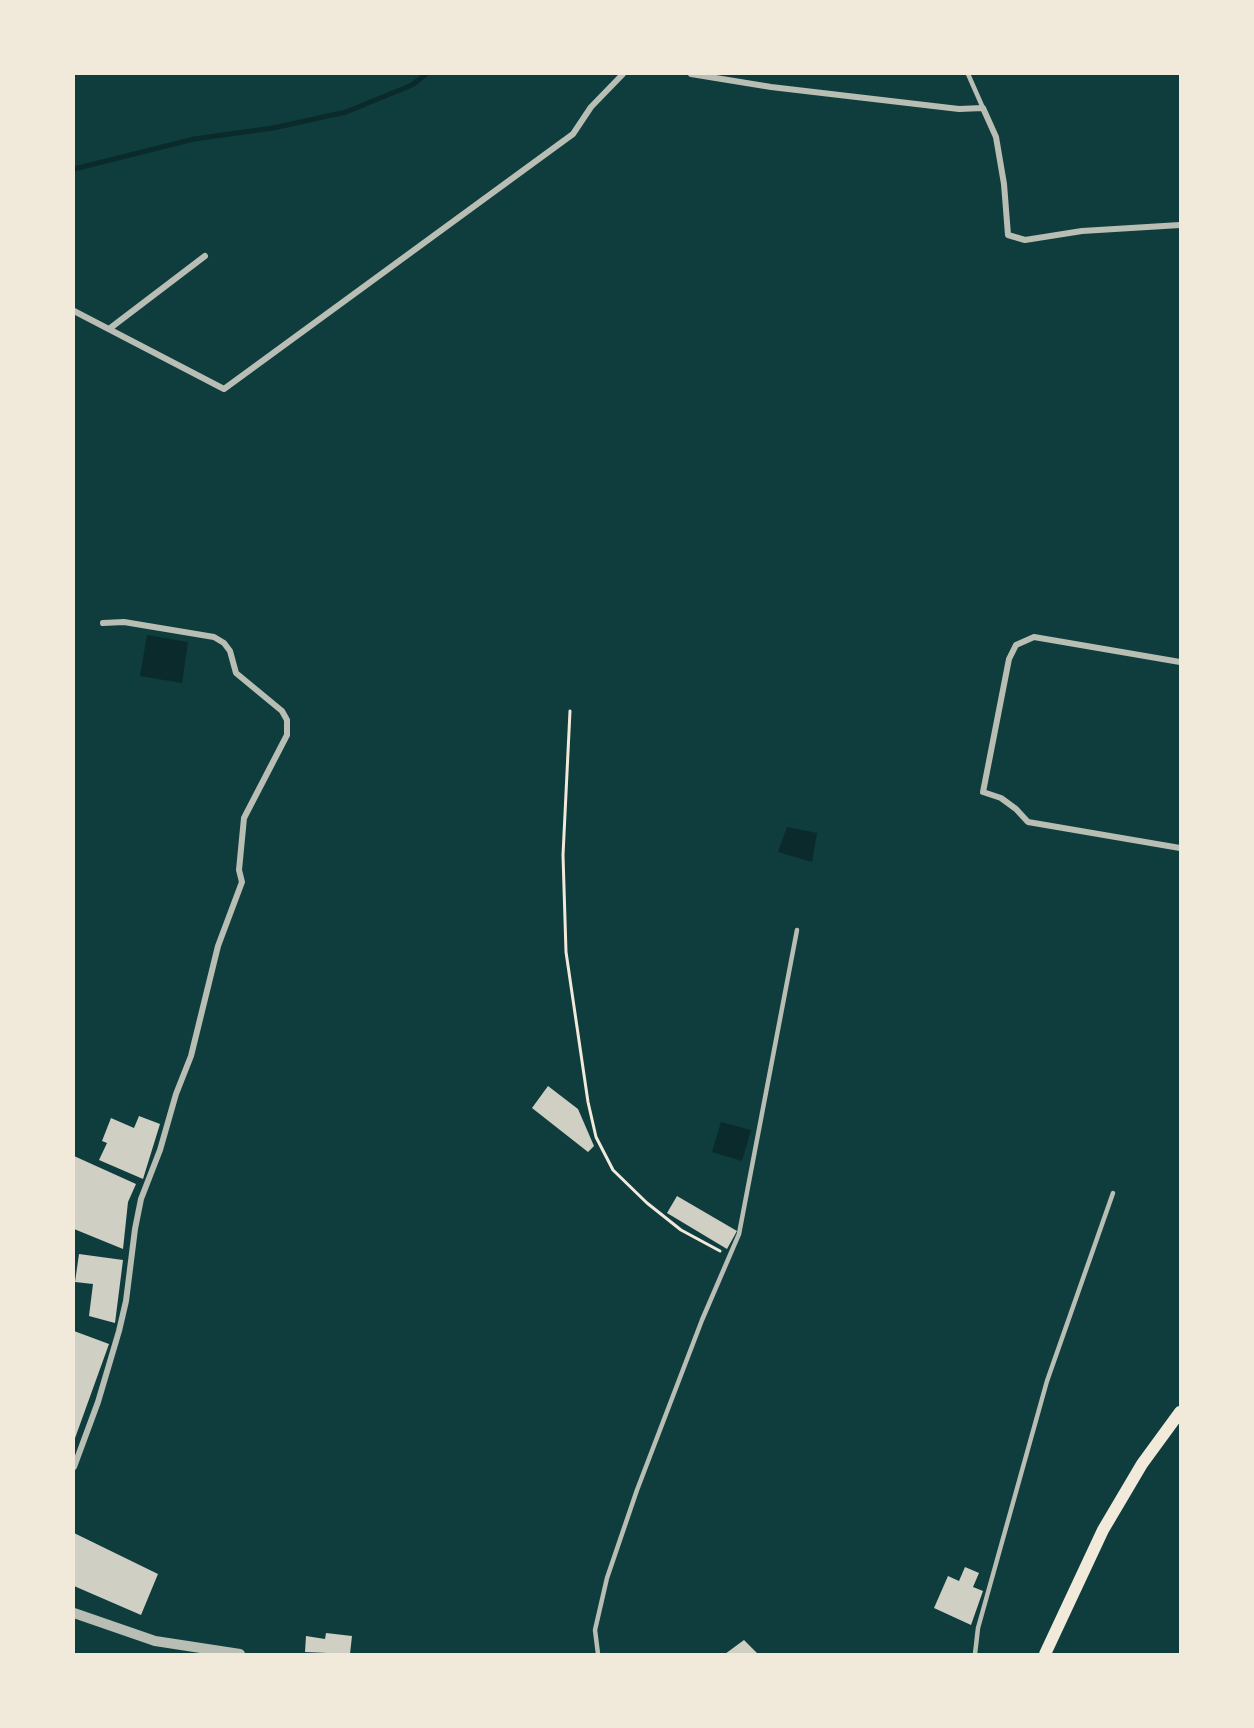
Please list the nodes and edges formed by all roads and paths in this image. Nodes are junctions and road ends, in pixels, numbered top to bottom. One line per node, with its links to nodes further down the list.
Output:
1 (623, 74): 8 (street)
2 (691, 74): 4 (street)
3 (968, 74): 4 (lane)
4 (983, 108): 5 (street)
5 (1180, 225)
6 (205, 256): 8 (street)
7 (74, 311): 8 (street)
8 (109, 329)
9 (103, 623): 17 (street)
10 (1180, 662): 12 (street)
11 (570, 711): 15 (path)
12 (1180, 848)
13 (797, 930): 15 (lane)
14 (1113, 1193): 21 (lane)
15 (730, 1256): 20 (lane)
16 (1180, 1412): 22 (main road)
17 (74, 1467)
18 (74, 1613): 19 (street)
19 (240, 1654)
20 (598, 1654)
21 (975, 1654)
22 (1045, 1654)

